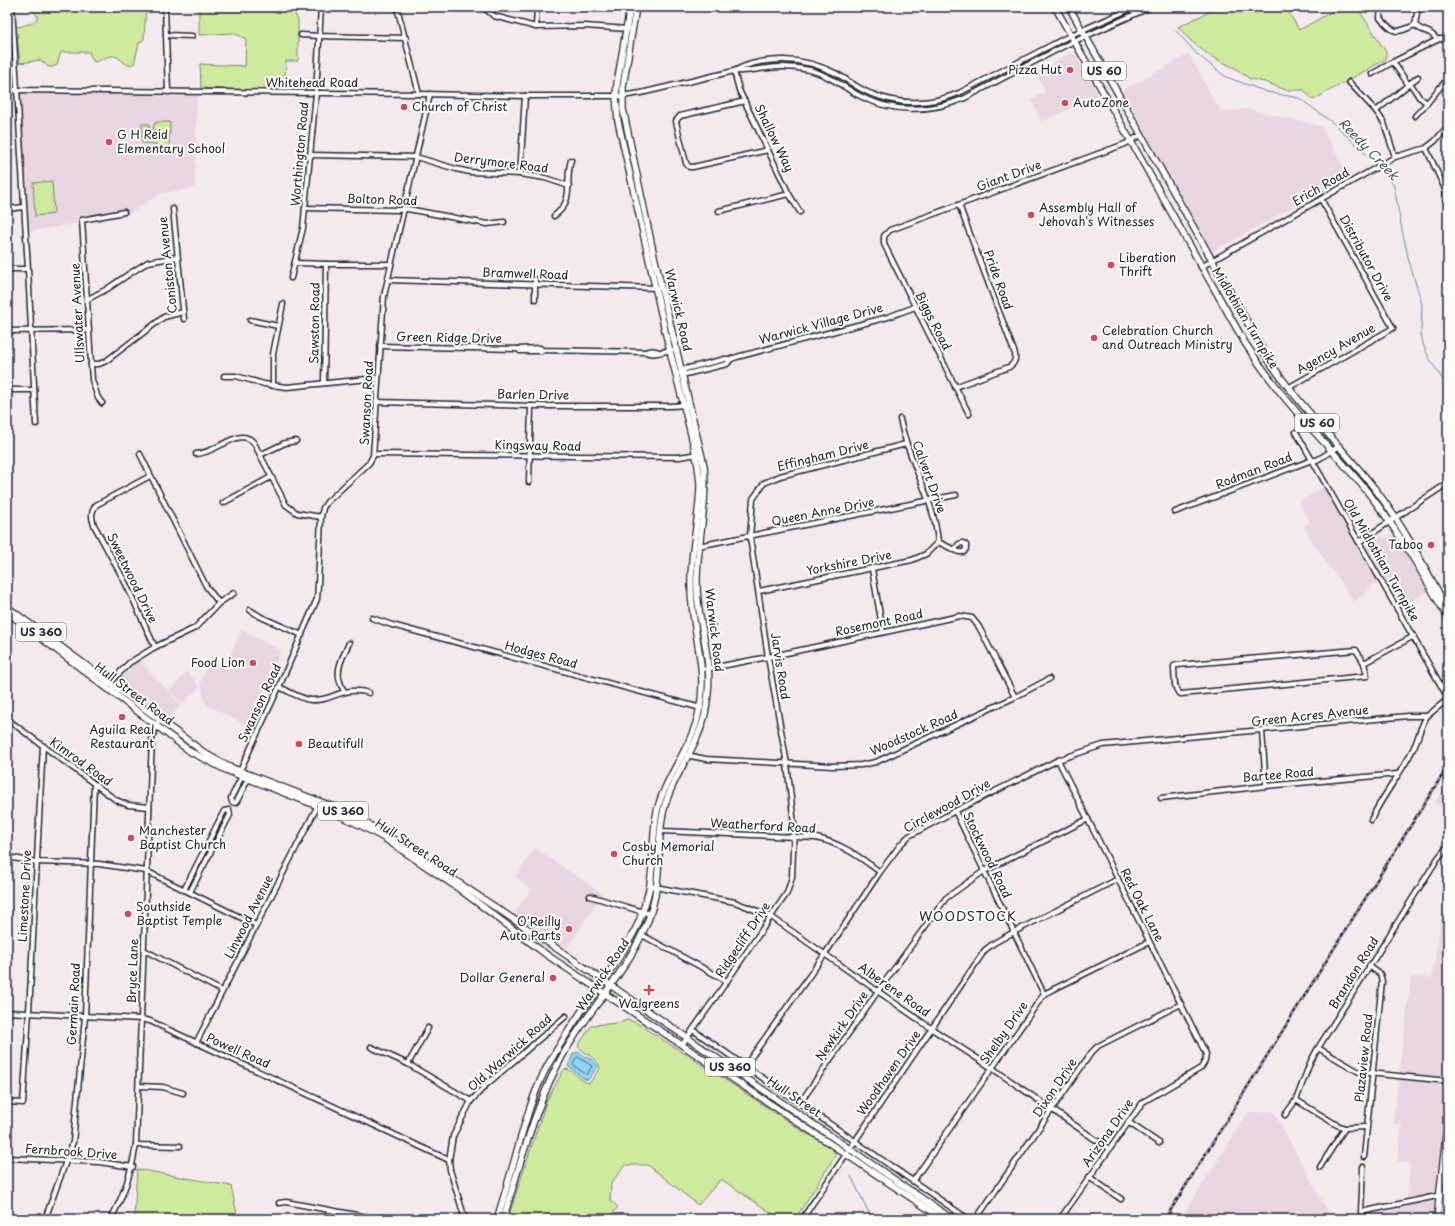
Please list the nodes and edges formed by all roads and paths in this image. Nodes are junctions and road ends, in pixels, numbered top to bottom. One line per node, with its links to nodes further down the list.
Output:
1 (12, 7): 38 (street)
2 (165, 7): 19 (street)
3 (320, 7): 23 (street, Worthington Road)
4 (397, 7): 25 (street)
5 (483, 7): 16 (street)
6 (538, 7): 16 (street)
7 (630, 7): 17 (main road, Warwick Road)
8 (636, 7): 17 (main road, Warwick Road)
9 (1054, 7): 21 (main road, Midlothian Turnpike / US 60)
10 (1068, 7): 18 (main road, Midlothian Turnpike / US 60)
11 (1135, 7): 18 (street)
12 (1151, 7): 24 (street)
13 (1381, 7): 15 (street)
14 (1418, 7): 15 (street)
15 (1415, 25): 26 (street)
16 (536, 27): 17 (street)
17 (629, 29): 45 (main road, Warwick Road)
18 (1082, 30): 21 (street); 24 (main road, Midlothian Turnpike / US 60)
19 (166, 35): 22 (street); 40 (street)
20 (301, 35): 23 (street)
21 (1071, 35): 27 (main road, Midlothian Turnpike / US 60); 36 (street)
22 (192, 36)
23 (319, 36): 25 (street); 41 (street, Worthington Road)
24 (1085, 36): 27 (street); 51 (main road, Midlothian Turnpike / US 60)
25 (406, 38): 42 (street)
26 (1437, 40): 28 (street); 29 (street)
27 (1074, 41): 39 (street); 52 (main road, Midlothian Turnpike / US 60)
28 (1448, 42)
29 (1393, 62): 31 (street); 35 (street)
30 (734, 71): 36 (street); 39 (street); 45 (street, Whitehead Road); 46 (street, Shallow Way)
31 (1372, 74)
32 (1418, 77): 35 (street)
33 (1448, 78): 47 (street)
34 (1349, 82): 48 (street)
35 (1409, 83): 47 (street); 48 (street)
36 (976, 85): 39 (street)
37 (7, 90): 38 (street, Whitehead Road)
38 (17, 90): 40 (street, Whitehead Road); 65 (street)
39 (978, 90)
40 (168, 92): 41 (street, Whitehead Road)
41 (316, 93): 42 (street, Whitehead Road); 55 (street, Worthington Road)
42 (419, 94): 43 (street, Whitehead Road)
43 (430, 94): 44 (street, Whitehead Road); 56 (street, Swanson Road)
44 (525, 96): 45 (street, Whitehead Road); 59 (street)
45 (619, 96): 88 (main road, Warwick Road); 89 (main road, Warwick Road)
46 (745, 100): 54 (street, Shallow Way); 54 (street)
47 (1426, 103): 49 (street)
48 (1376, 110): 57 (street)
49 (1415, 116)
50 (1448, 126): 53 (street, Erich Road)
51 (1141, 135): 52 (street, Giant Drive); 77 (main road, Midlothian Turnpike / US 60)
52 (1130, 141): 64 (street, Giant Drive); 81 (main road, Midlothian Turnpike / US 60)
53 (1426, 148): 57 (street, Erich Road); 62 (street)
54 (768, 150): 61 (street, Shallow Way)
55 (310, 155): 56 (street, Derrymore Road); 66 (street, Worthington Road)
56 (416, 157): 59 (street, Derrymore Road); 69 (street, Swanson Road)
57 (1395, 157): 63 (street, Erich Road)
58 (571, 160): 60 (street)
59 (520, 174): 60 (street, Derrymore Road)
60 (569, 186): 73 (street)
61 (789, 194): 71 (street); 72 (street, Shallow Way)
62 (1445, 198)
63 (1321, 199): 77 (street, Erich Road); 98 (street, Distributor Drive)
64 (959, 205): 75 (street, Giant Drive); 110 (street, Pride Road)
65 (24, 207): 67 (street); 83 (street)
66 (305, 208): 69 (street, Bolton Road); 78 (street, Worthington Road)
67 (7, 209)
68 (173, 209): 76 (street, Coniston Avenue)
69 (403, 210): 74 (street, Bolton Road); 80 (street, Swanson Road)
70 (124, 212): 90 (street, Ullswater Avenue)
71 (719, 212)
72 (800, 212)
73 (554, 216)
74 (504, 222)
75 (884, 236): 93 (street, Biggs Road)
76 (177, 257): 90 (street); 94 (street, Coniston Avenue)
77 (1212, 261): 81 (street, Erich Road); 111 (main road, Midlothian Turnpike / US 60)
78 (296, 262): 79 (street); 84 (street, Worthington Road)
79 (326, 264): 80 (street); 108 (street, Sawston Road)
80 (391, 264): 86 (street, Swanson Road)
81 (1201, 267): 125 (main road, Midlothian Turnpike / US 60)
82 (7, 269): 83 (street)
83 (28, 269): 101 (street)
84 (291, 278)
85 (536, 279): 87 (street)
86 (388, 280): 87 (street, Bramwell Road); 102 (street, Swanson Road)
87 (535, 284): 88 (street, Bramwell Road); 91 (street)
88 (655, 288): 89 (street, Bramwell Road); 103 (main road, Warwick Road)
89 (662, 288): 103 (main road, Warwick Road)
90 (88, 299): 99 (street, Ullswater Avenue)
91 (535, 299)
92 (283, 304): 97 (street)
93 (915, 307): 105 (street, Warwick Village Drive); 110 (street, Biggs Road)
94 (183, 312): 95 (street, Coniston Avenue); 104 (street)
95 (184, 319)
96 (250, 320): 97 (street)
97 (278, 326): 109 (street)
98 (1393, 328): 111 (street, Agency Avenue)
99 (88, 330): 101 (street); 104 (street, Ullswater Avenue)
100 (7, 331): 101 (street)
101 (31, 331): 113 (street)
102 (380, 346): 103 (street, Green Ridge Drive); 107 (street, Swanson Road)
103 (673, 350): 105 (main road, Warwick Road)
104 (91, 364): 115 (street, Ullswater Avenue)
105 (679, 373): 116 (main road, Warwick Road)
106 (224, 376): 109 (street)
107 (378, 378): 108 (street); 114 (street, Swanson Road)
108 (324, 383): 109 (street)
109 (273, 386)
110 (955, 387): 118 (street, Biggs Road)
111 (1288, 388): 124 (main road, Midlothian Turnpike / US 60)
112 (7, 390): 113 (street)
113 (34, 390): 120 (street)
114 (376, 402): 117 (street, Barlen Drive); 128 (street, Swanson Road)
115 (102, 403)
116 (687, 405): 117 (street, Barlen Drive); 129 (main road, Warwick Road)
117 (531, 406): 131 (street)
118 (969, 414)
119 (900, 419): 123 (street, Calvert Drive)
120 (36, 424)
121 (1296, 432): 132 (street, Old Midlothian Turnpike)
122 (296, 441): 130 (street)
123 (906, 444): 138 (street, Effingham Drive); 139 (street, Calvert Drive)
124 (1338, 447): 125 (street, Rodman Road); 143 (main road, Midlothian Turnpike / US 60)
125 (1332, 451): 132 (street, Rodman Road); 144 (main road, Midlothian Turnpike / US 60)
126 (140, 454): 133 (street)
127 (196, 454): 130 (street)
128 (374, 454): 131 (street, Kingsway Road); 142 (street, Swanson Road)
129 (699, 454): 131 (street, Kingsway Road); 148 (main road, Warwick Road); 149 (main road, Warwick Road)
130 (260, 455): 134 (street)
131 (529, 456): 135 (street)
132 (1312, 460): 141 (street, Rodman Road); 147 (street, Old Midlothian Turnpike)
133 (150, 476): 154 (street); 165 (street, Sweetwood Drive)
134 (271, 477): 140 (street); 142 (street)
135 (528, 482)
136 (1448, 483): 143 (street)
137 (956, 495): 139 (street, Queen Anne Drive)
138 (753, 499): 145 (street, Jarvis Road)
139 (930, 500): 145 (street, Queen Anne Drive); 146 (street, Calvert Drive)
140 (223, 503)
141 (1175, 512)
142 (320, 516): 162 (street, Swanson Road)
143 (1396, 518): 144 (street); 157 (main road, Midlothian Turnpike / US 60)
144 (1390, 522): 147 (street); 160 (main road, Midlothian Turnpike / US 60)
145 (750, 536): 148 (street, Queen Anne Drive); 152 (street, Jarvis Road)
146 (938, 542): 150 (street); 151 (street, Yorkshire Drive)
147 (1359, 542): 163 (street, Old Midlothian Turnpike)
148 (700, 546): 149 (street, Queen Anne Drive); 168 (main road, Warwick Road)
149 (693, 547): 168 (main road, Warwick Road)
150 (955, 549)
151 (872, 569): 152 (street, Yorkshire Drive); 161 (street)
152 (759, 591): 166 (street, Jarvis Road)
153 (234, 593): 154 (street)
154 (219, 603): 165 (street)
155 (7, 607): 170 (main road, Hull Street Road / US 360)
156 (250, 610): 162 (street)
157 (1448, 610)
158 (7, 612): 170 (main road, Hull Street Road / US 360)
159 (372, 618): 176 (street, Hodges Road)
160 (1448, 618)
161 (883, 632): 166 (street, Rosemont Road); 174 (street, Rosemont Road)
162 (302, 635): 171 (street, Swanson Road)
163 (1414, 636): 167 (street); 175 (street, Old Midlothian Turnpike)
164 (349, 643): 172 (street)
165 (155, 647): 170 (street)
166 (768, 657): 168 (street, Rosemont Road); 185 (street, Jarvis Road)
167 (1364, 663): 167 (street)
168 (705, 669): 176 (main road, Warwick Road)
169 (1049, 679): 174 (street, Woodstock Road)
170 (108, 685): 179 (main road, Hull Street Road / US 360)
171 (279, 687): 172 (street); 186 (street, Swanson Road)
172 (344, 691): 173 (street)
173 (368, 693)
174 (1015, 697): 185 (street, Woodstock Road)
175 (1448, 698): 177 (street)
176 (703, 709): 183 (main road, Warwick Road)
177 (1427, 716): 180 (street, Green Acres Avenue); 187 (street)
178 (7, 719): 182 (street, Kimrod Road)
179 (157, 722): 186 (main road, Hull Street Road / US 360); 192 (street, Bryce Lane)
180 (1262, 731): 181 (street, Green Acres Avenue); 189 (street)
181 (1169, 738): 184 (street, Circlewood Drive)
182 (43, 746): 188 (street, Kimrod Road); 200 (street, Limestone Drive)
183 (685, 755): 185 (street, Woodstock Road); 196 (main road, Warwick Road); 206 (main road, Warwick Road)
184 (1058, 760): 193 (street, Circlewood Drive); 194 (street, Red Oak Lane)
185 (787, 764): 197 (street, Jarvis Road)
186 (244, 774): 186 (street); 191 (main road, Hull Street Road / US 360)
187 (1398, 774): 189 (street, Bartee Road); 195 (street)
188 (94, 784): 192 (street, Kimrod Road); 201 (street, Germain Road)
189 (1266, 786): 190 (street, Bartee Road)
190 (1161, 798)
191 (319, 803): 213 (street, Linwood Avenue); 220 (main road, Hull Street Road / US 360); 223 (main road, Hull Street Road / US 360)
192 (149, 807): 202 (street, Bryce Lane)
193 (955, 811): 203 (street, Stockwood Road); 204 (street, Circlewood Drive)
194 (1088, 819): 203 (street, Newkirk Drive); 205 (street, Red Oak Lane)
195 (1371, 820)
196 (660, 829): 197 (street, Weatherford Road); 206 (main road, Warwick Road)
197 (793, 836): 204 (street, Weatherford Road); 212 (street, Ridgecliff Drive)
198 (1448, 846): 219 (street, Brandon Road)
199 (7, 857): 200 (street)
200 (36, 862): 201 (street); 230 (street, Limestone Drive)
201 (91, 863): 202 (street); 231 (street, Germain Road)
202 (146, 871): 207 (street); 217 (street, Bryce Lane)
203 (984, 871): 214 (street, Stockwood Road); 225 (street, Newkirk Drive)
204 (880, 872): 218 (street, Circlewood Drive)
205 (1118, 879): 214 (street, Woodhaven Drive); 216 (street, Red Oak Lane)
206 (653, 886): 210 (main road, Warwick Road); 211 (main road, Warwick Road); 212 (street, Alberene Road)
207 (184, 890): 208 (street); 208 (street)
208 (190, 892): 213 (street)
209 (590, 896): 210 (street)
210 (642, 912): 211 (street); 220 (main road, Warwick Road)
211 (650, 914): 215 (main road, Warwick Road)
212 (770, 916): 218 (street, Alberene Road); 221 (street, Ridgecliff Drive)
213 (256, 925): 224 (street, Linwood Avenue)
214 (1014, 932): 227 (street, Stockwood Road); 235 (street, Woodhaven Drive)
215 (642, 935): 221 (street); 222 (main road, Warwick Road)
216 (1149, 942): 227 (street, Shelby Drive); 228 (street, Red Oak Lane)
217 (144, 950): 224 (street); 233 (street, Bryce Lane)
218 (825, 954): 225 (street, Alberene Road); 244 (street, Circlewood Drive)
219 (1369, 966): 241 (street, Brandon Road); 246 (street, Plazaview Road)
220 (603, 981): 222 (main road, Hull Street / US 360); 223 (main road, Warwick Road)
221 (727, 981): 236 (street, Ridgecliff Drive)
222 (610, 986): 226 (main road, Warwick Road); 237 (main road, Hull Street / US 360)
223 (597, 989): 226 (main road, Hull Street Road / US 360); 287 (main road, Warwick Road)
224 (222, 991): 238 (street, Linwood Avenue)
225 (878, 991): 235 (street, Alberene Road); 253 (street, Newkirk Drive)
226 (605, 994): 239 (main road, Hull Street Road / US 360); 288 (main road, Warwick Road)
227 (1044, 994): 245 (street, Shelby Drive)
228 (1181, 1004): 242 (street, Red Oak Lane); 254 (street, Dixon Drive)
229 (7, 1012): 230 (street, Powell Road)
230 (30, 1013): 231 (street, Powell Road); 252 (street, Limestone Drive)
231 (85, 1016): 233 (street, Powell Road); 270 (street, Germain Road)
232 (566, 1016): 251 (street, Old Warwick Road)
233 (141, 1019): 238 (street, Powell Road); 248 (street, Bryce Lane)
234 (428, 1028): 243 (street)
235 (932, 1029): 245 (street, Alberene Road); 260 (street, Woodhaven Drive)
236 (693, 1030): 237 (street, Ridgecliff Drive); 244 (street)
237 (686, 1038): 239 (street, Ridgecliff Drive); 264 (main road, Hull Street / US 360)
238 (196, 1043): 269 (street, Powell Road)
239 (682, 1045): 266 (main road, Hull Street / US 360)
240 (371, 1047): 243 (street)
241 (1318, 1048): 246 (street); 250 (street, Brandon Road)
242 (1205, 1061): 257 (street, Arizona Drive)
243 (408, 1064): 251 (street)
244 (745, 1066): 253 (street)
245 (992, 1068): 254 (street, Alberene Road); 276 (street, Shelby Drive)
246 (1372, 1074): 247 (street); 259 (street, Plazaview Road)
247 (1448, 1081)
248 (139, 1086): 249 (street); 262 (street, Bryce Lane)
249 (183, 1093)
250 (1296, 1100): 255 (street, Brandon Road); 258 (street)
251 (471, 1101): 269 (street, Old Warwick Road)
252 (7, 1102)
253 (800, 1103): 260 (street)
254 (1052, 1110): 265 (street, Alberene Road); 293 (street, Dixon Drive)
255 (1285, 1116)
256 (1448, 1116): 278 (main road)
257 (1128, 1122): 261 (street); 265 (street, Arizona Drive)
258 (1345, 1128): 259 (street); 272 (street)
259 (1366, 1128): 267 (street, Plazaview Road)
260 (854, 1141): 264 (street, Woodhaven Drive); 276 (street)
261 (1159, 1143)
262 (136, 1145): 263 (street); 271 (street, Bryce Lane)
263 (180, 1146)
264 (849, 1148): 266 (street, Woodhaven Drive); 291 (main road, Hull Street / US 360)
265 (1109, 1149): 275 (street, Arizona Drive)
266 (846, 1154): 289 (street, Woodhaven Drive); 290 (main road, Hull Street / US 360)
267 (1364, 1157)
268 (7, 1158): 270 (street, Fernbrook Drive)
269 (449, 1160): 286 (street, Old Warwick Road)
270 (66, 1161): 271 (street, Fernbrook Drive); 282 (street, Germain Road)
271 (132, 1167): 283 (street, Bryce Lane)
272 (1320, 1167)
273 (1363, 1167): 278 (street)
274 (1448, 1174): 277 (main road)
275 (1089, 1177): 279 (street); 294 (street, Arizona Drive)
276 (913, 1181): 292 (street)
277 (1447, 1193): 278 (street); 296 (main road)
278 (1440, 1195): 295 (main road)
279 (1121, 1199)
280 (279, 1203): 281 (street)
281 (347, 1213): 284 (street); 285 (street)
282 (45, 1219)
283 (111, 1219)
284 (346, 1219)
285 (378, 1219)
286 (465, 1219)
287 (497, 1219)
288 (503, 1219)
289 (802, 1219)
290 (943, 1219)
291 (952, 1219)
292 (968, 1219)
293 (976, 1219)
294 (1060, 1219)
295 (1437, 1219)
296 (1444, 1219)

